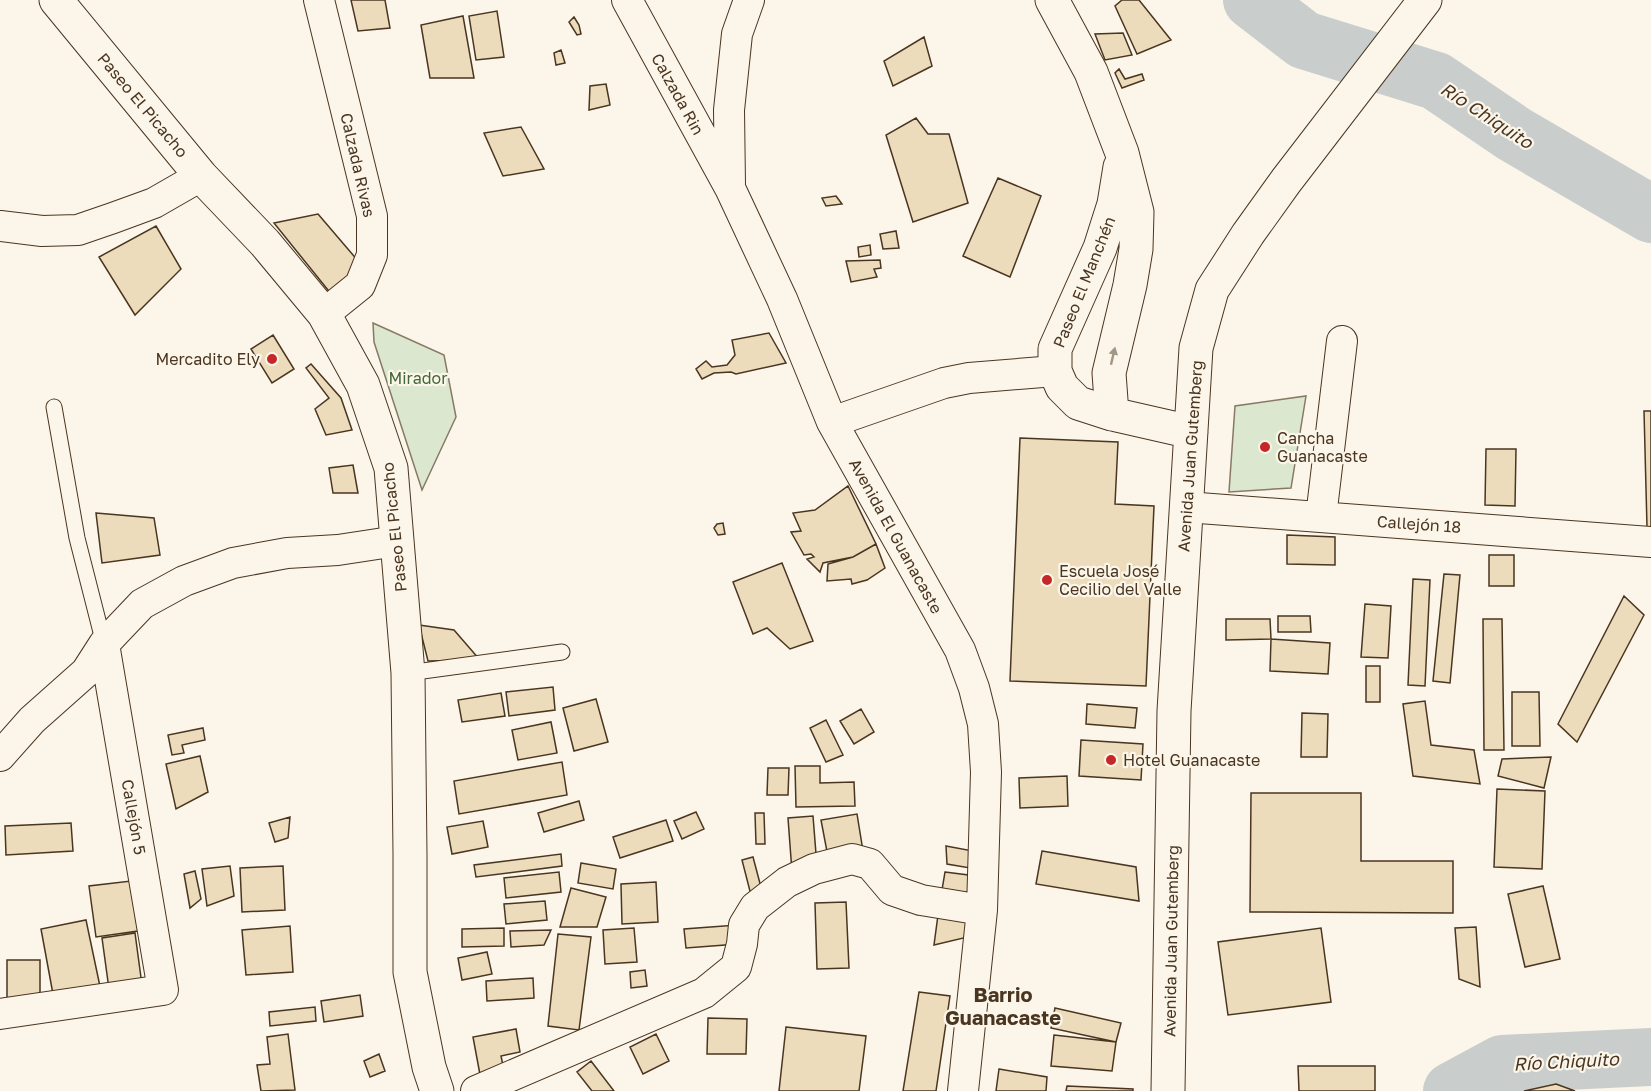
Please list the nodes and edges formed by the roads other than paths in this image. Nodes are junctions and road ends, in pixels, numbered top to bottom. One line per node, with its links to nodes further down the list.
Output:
1 (56, 0): 8 (street, Paseo El Picacho)
2 (319, 0): 11 (street, Calzada Rivas)
3 (627, 0): 9 (street, Calzada Rin)
4 (749, 0): 9 (street, Avenida El Guanacaste)
5 (1052, 0): 7 (street, Paseo El Manchén)
6 (1425, 0): 17 (street, Avenida Juan Gutemberg)
7 (1122, 153): 13 (street, Paseo El Manchén); 15 (street, Paseo El Manchén, one-way to 7)
8 (201, 176): 10 (street); 11 (street, Paseo El Picacho)
9 (730, 188): 16 (street, Avenida El Guanacaste)
10 (0, 226)
11 (324, 314): 20 (street, Paseo El Picacho)
12 (1342, 341): 19 (street)
13 (1055, 371): 15 (street, Paseo El Manchén); 16 (street)
14 (54, 407): 22 (lane)
15 (1112, 414): 17 (street, Paseo El Manchén)
16 (832, 422): 26 (street, Avenida El Guanacaste)
17 (1191, 432): 18 (street, Avenida Juan Gutemberg)
18 (1186, 507): 19 (street, Callejón 18); 31 (street, Avenida Juan Gutemberg)
19 (1321, 517): 21 (street, Callejón 18)
20 (397, 542): 22 (street); 24 (street, Paseo El Picacho)
21 (1651, 542)
22 (104, 644): 25 (street); 27 (street, Callejón 5)
23 (562, 652): 24 (lane)
24 (408, 673): 28 (street, Paseo El Picacho)
25 (0, 756)
26 (982, 910): 29 (street); 30 (street, Avenida El Guanacaste)
27 (0, 1014)
28 (437, 1091)
29 (476, 1091)
30 (963, 1091)
31 (1168, 1091)

